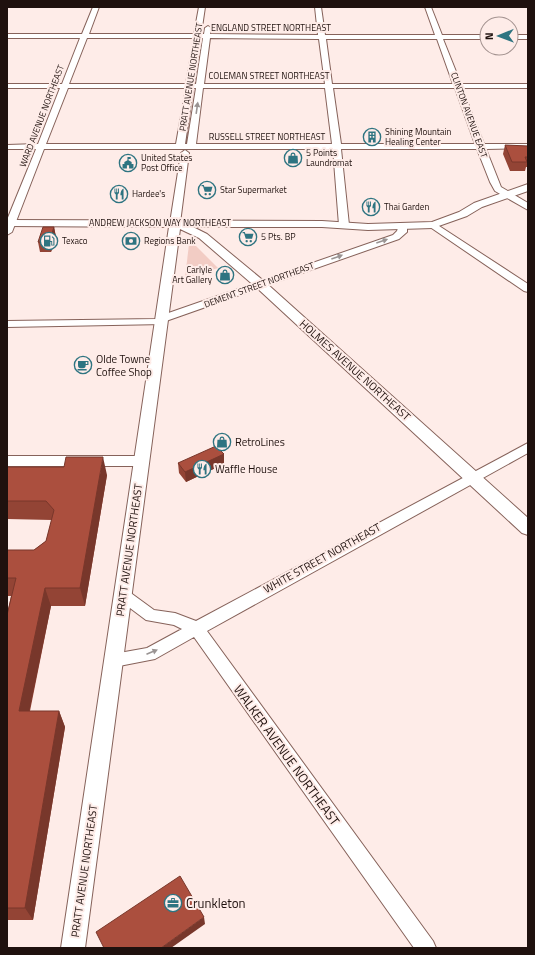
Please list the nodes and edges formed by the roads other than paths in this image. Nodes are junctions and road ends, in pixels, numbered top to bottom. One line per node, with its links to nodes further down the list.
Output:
1 (96, 7): 7 (street, WARD AVENUE NORTHEAST)
2 (202, 7): 8 (street, PRATT AVENUE NORTHEAST)
3 (318, 7): 10 (street)
4 (428, 7): 11 (street, CLINTON AVENUE EAST)
5 (208, 22): 9 (street, PRATT AVENUE NORTHEAST)
6 (7, 36): 7 (street, ENGLAND STREET NORTHEAST)
7 (83, 36): 8 (street, ENGLAND STREET NORTHEAST); 14 (street, WARD AVENUE NORTHEAST)
8 (197, 36): 9 (street, ENGLAND STREET NORTHEAST); 15 (street, PRATT AVENUE NORTHEAST)
9 (206, 36): 10 (street, ENGLAND STREET NORTHEAST); 16 (street, PRATT AVENUE NORTHEAST)
10 (322, 37): 11 (street, ENGLAND STREET NORTHEAST); 17 (street)
11 (439, 37): 12 (street, ENGLAND STREET NORTHEAST); 18 (street, CLINTON AVENUE EAST)
12 (479, 37)
13 (7, 86): 14 (street, COLEMAN STREET NORTHEAST)
14 (64, 86): 15 (street, COLEMAN STREET NORTHEAST); 20 (street, WARD AVENUE NORTHEAST)
15 (190, 86): 16 (street, COLEMAN STREET NORTHEAST); 25 (street, PRATT AVENUE NORTHEAST)
16 (200, 86): 17 (street, COLEMAN STREET NORTHEAST); 25 (street, PRATT AVENUE NORTHEAST, one-way to 16)
17 (328, 86): 18 (street, COLEMAN STREET NORTHEAST); 21 (street)
18 (458, 86): 19 (street, COLEMAN STREET NORTHEAST); 22 (street, CLINTON AVENUE EAST)
19 (528, 86)
20 (40, 146): 24 (street, RUSSELL STREET NORTHEAST); 25 (street, RUSSELL STREET NORTHEAST); 33 (street, WARD AVENUE NORTHEAST)
21 (337, 146): 22 (street, RUSSELL STREET NORTHEAST); 25 (street, RUSSELL STREET NORTHEAST); 31 (street)
22 (480, 146): 23 (street, RUSSELL STREET NORTHEAST); 27 (street, CLINTON AVENUE EAST)
23 (528, 146)
24 (7, 147)
25 (186, 149): 30 (street, PRATT AVENUE NORTHEAST)
26 (528, 187): 27 (main road)
27 (507, 195): 28 (main road); 29 (street, CLINTON AVENUE EAST)
28 (478, 205): 31 (main road); 32 (main road, ANDREW JACKSON WAY NORTHEAST)
29 (528, 207)
30 (175, 223): 31 (main road, ANDREW JACKSON WAY NORTHEAST); 33 (main road, ANDREW JACKSON WAY NORTHEAST); 35 (main road, HOLMES AVENUE NORTHEAST); 37 (main road, PRATT AVENUE NORTHEAST)
31 (344, 224): 34 (main road, ANDREW JACKSON WAY NORTHEAST)
32 (433, 225): 34 (main road, ANDREW JACKSON WAY NORTHEAST); 36 (street)
33 (8, 226)
34 (402, 227): 35 (street, DEMENT STREET NORTHEAST, one-way to 34)
35 (261, 285): 37 (street, DEMENT STREET NORTHEAST); 42 (main road, HOLMES AVENUE NORTHEAST)
36 (528, 289)
37 (161, 320): 38 (street, DEMENT STREET NORTHEAST); 41 (main road, PRATT AVENUE NORTHEAST)
38 (7, 324)
39 (528, 447): 42 (street, WHITE STREET NORTHEAST)
40 (7, 462): 41 (street)
41 (141, 462): 44 (main road, PRATT AVENUE NORTHEAST)
42 (472, 477): 43 (main road, HOLMES AVENUE NORTHEAST); 45 (street, WHITE STREET NORTHEAST)
43 (528, 528)
44 (123, 595): 45 (street); 46 (main road, PRATT AVENUE NORTHEAST)
45 (196, 628): 46 (street, WHITE STREET NORTHEAST, one-way to 45); 48 (street, WALKER AVENUE NORTHEAST)
46 (114, 660): 47 (main road, PRATT AVENUE NORTHEAST)
47 (73, 948)
48 (426, 948)

